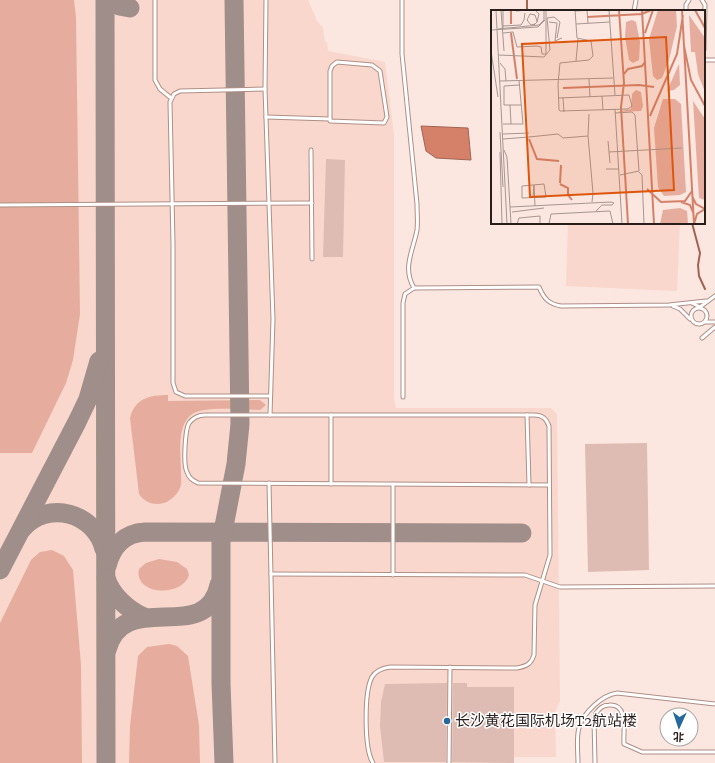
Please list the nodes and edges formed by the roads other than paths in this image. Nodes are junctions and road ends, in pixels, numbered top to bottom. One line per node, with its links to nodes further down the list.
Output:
1 (155, 0): 11 (lane)
2 (266, 0): 10 (lane)
3 (402, 0): 20 (lane)
4 (636, 0): 7 (lane)
5 (689, 0): 8 (lane)
6 (702, 0): 9 (lane)
7 (634, 10)
8 (686, 10)
9 (705, 10)
10 (265, 89): 11 (lane); 12 (lane)
11 (171, 98): 16 (lane)
12 (266, 117): 13 (lane); 17 (lane)
13 (330, 119): 13 (lane)
14 (311, 150): 15 (lane)
15 (312, 203): 17 (lane); 19 (lane)
16 (172, 204): 17 (lane); 18 (lane); 31 (lane)
17 (269, 204): 31 (lane)
18 (0, 205)
19 (312, 259)
20 (414, 288): 24 (lane); 32 (lane)
21 (715, 296): 22 (lane)
22 (706, 301): 23 (lane); 25 (lane)
23 (692, 303): 24 (lane); 25 (lane)
24 (669, 306): 26 (lane)
25 (700, 307): 26 (lane); 27 (lane)
26 (692, 321): 27 (lane)
27 (705, 322): 28 (lane)
28 (715, 322)
29 (715, 327): 30 (lane)
30 (702, 338)
31 (270, 396): 33 (lane)
32 (403, 397)
33 (270, 414): 35 (lane); 36 (lane)
34 (527, 414): 35 (lane); 39 (lane); 40 (lane)
35 (331, 415): 37 (lane)
36 (269, 483): 37 (lane); 41 (lane)
37 (331, 484): 38 (lane)
38 (393, 484): 39 (lane); 42 (lane)
39 (529, 485): 40 (lane)
40 (549, 485): 43 (lane)
41 (271, 574): 42 (lane); 48 (lane)
42 (393, 575): 43 (lane)
43 (542, 581): 44 (lane); 45 (lane)
44 (715, 586)
45 (450, 668): 49 (lane); 50 (lane)
46 (715, 704): 51 (lane)
47 (715, 752): 52 (lane)
48 (275, 763)
49 (373, 763)
50 (449, 763)
51 (578, 763)
52 (595, 763)

